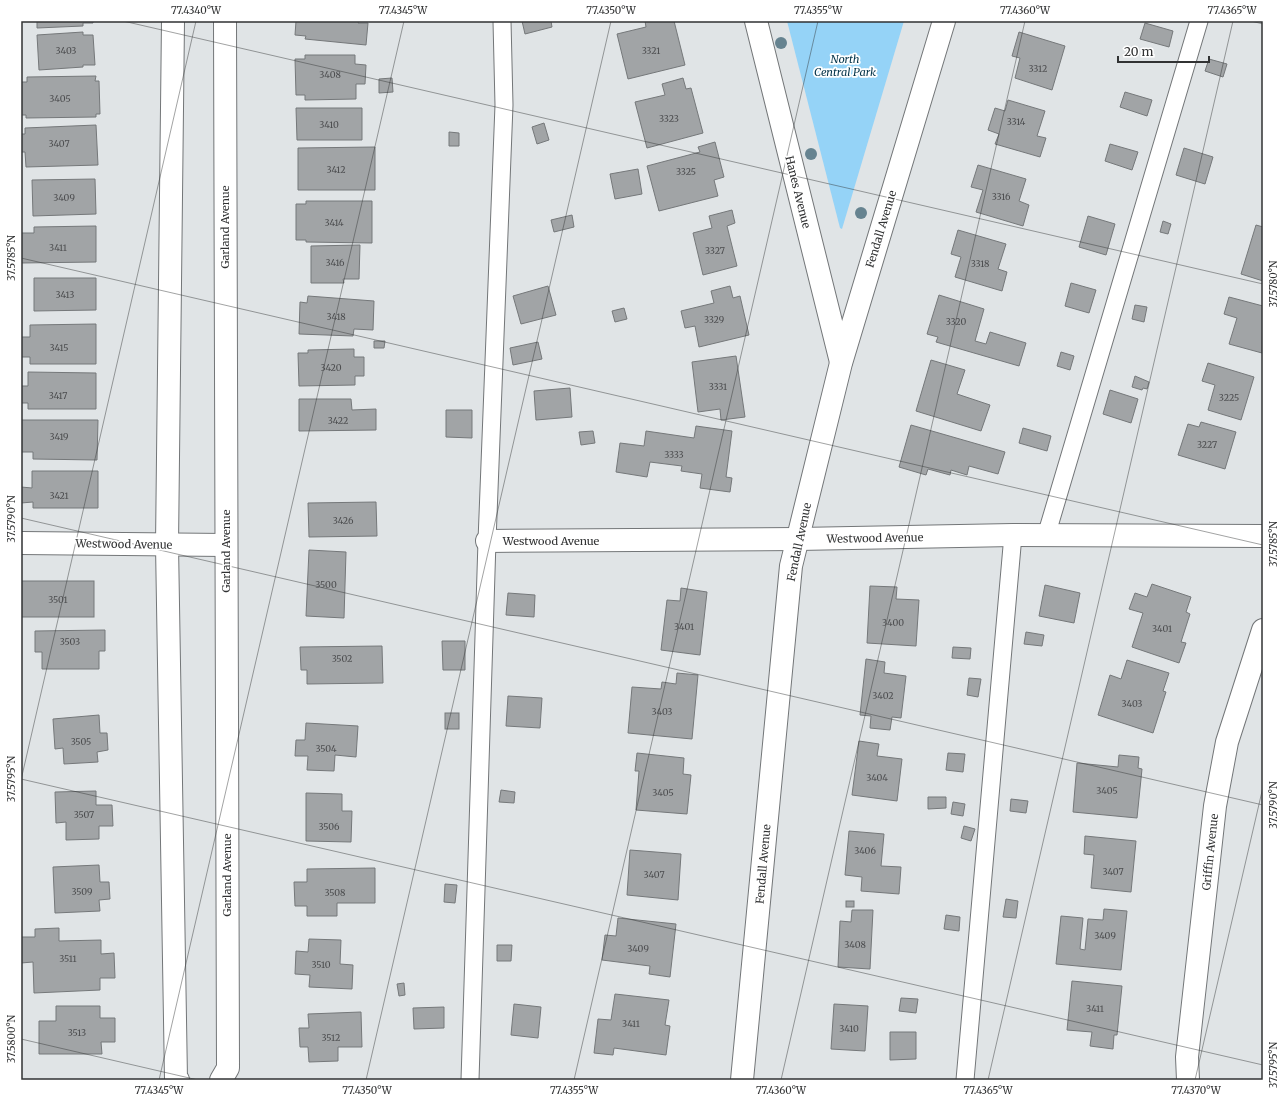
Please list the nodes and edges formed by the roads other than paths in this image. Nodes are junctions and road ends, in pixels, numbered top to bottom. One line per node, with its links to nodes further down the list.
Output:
1 (173, 21): 14 (street)
2 (225, 21): 15 (street, Garland Avenue)
3 (502, 21): 12 (lane)
4 (756, 21): 7 (street, Hanes Avenue)
5 (944, 21): 7 (street, Fendall Avenue)
6 (1199, 21): 9 (lane)
7 (841, 363): 11 (street, Fendall Avenue)
8 (1013, 535): 9 (street, Westwood Avenue); 11 (street, Westwood Avenue); 21 (lane)
9 (1046, 536): 10 (street, Westwood Avenue)
10 (1263, 536)
11 (798, 539): 12 (street, Westwood Avenue); 20 (street, Fendall Avenue)
12 (487, 541): 19 (lane)
13 (21, 543): 14 (street, Westwood Avenue)
14 (167, 545): 15 (street, Westwood Avenue); 17 (street)
15 (226, 545): 18 (street, Garland Avenue)
16 (1263, 630): 22 (street, Griffin Avenue)
17 (178, 1080)
18 (221, 1080)
19 (470, 1080)
20 (742, 1080)
21 (965, 1080)
22 (1188, 1080)

